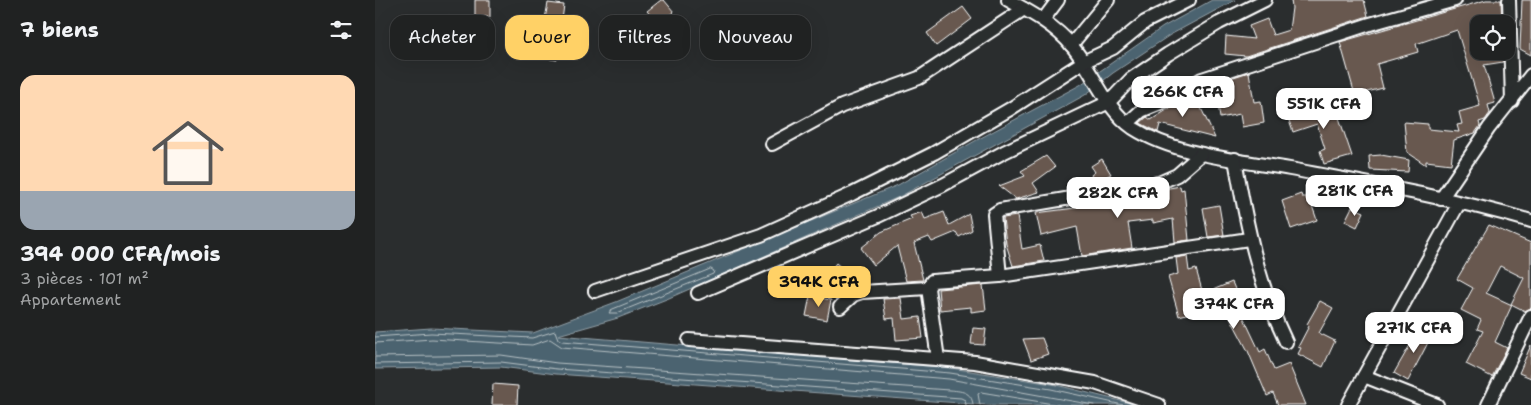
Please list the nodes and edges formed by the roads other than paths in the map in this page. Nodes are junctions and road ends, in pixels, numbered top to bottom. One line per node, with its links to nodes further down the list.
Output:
1 (1008, 0): 8 (street)
2 (1058, 0): 9 (street)
3 (1108, 0): 10 (street)
4 (1189, 0): 11 (street)
5 (1265, 0): 14 (street)
6 (1455, 0): 15 (street)
7 (1509, 0): 13 (street)
8 (1024, 9): 9 (street); 16 (street)
9 (1043, 20): 10 (street)
10 (1071, 45): 11 (street)
11 (1086, 66): 14 (street); 25 (street)
12 (1531, 75): 13 (street)
13 (1512, 100): 19 (street)
14 (1109, 102): 15 (street); 26 (street)
15 (1127, 123): 17 (street)
16 (772, 144)
17 (1201, 154): 18 (street); 23 (street)
18 (1235, 159): 19 (street); 22 (street)
19 (1441, 199): 20 (street)
20 (1459, 203): 21 (street); 32 (street)
21 (1531, 221)
22 (1249, 239): 23 (street); 30 (street)
23 (1001, 276): 24 (street)
24 (928, 288): 27 (street); 31 (street)
25 (595, 291)
26 (699, 293)
27 (840, 307)
28 (1531, 316): 36 (street)
29 (689, 340): 31 (street)
30 (1286, 342)
31 (938, 359): 33 (street)
32 (1363, 376): 34 (street); 35 (street)
33 (1159, 405)
34 (1348, 405)
35 (1437, 405)
36 (1488, 405)

